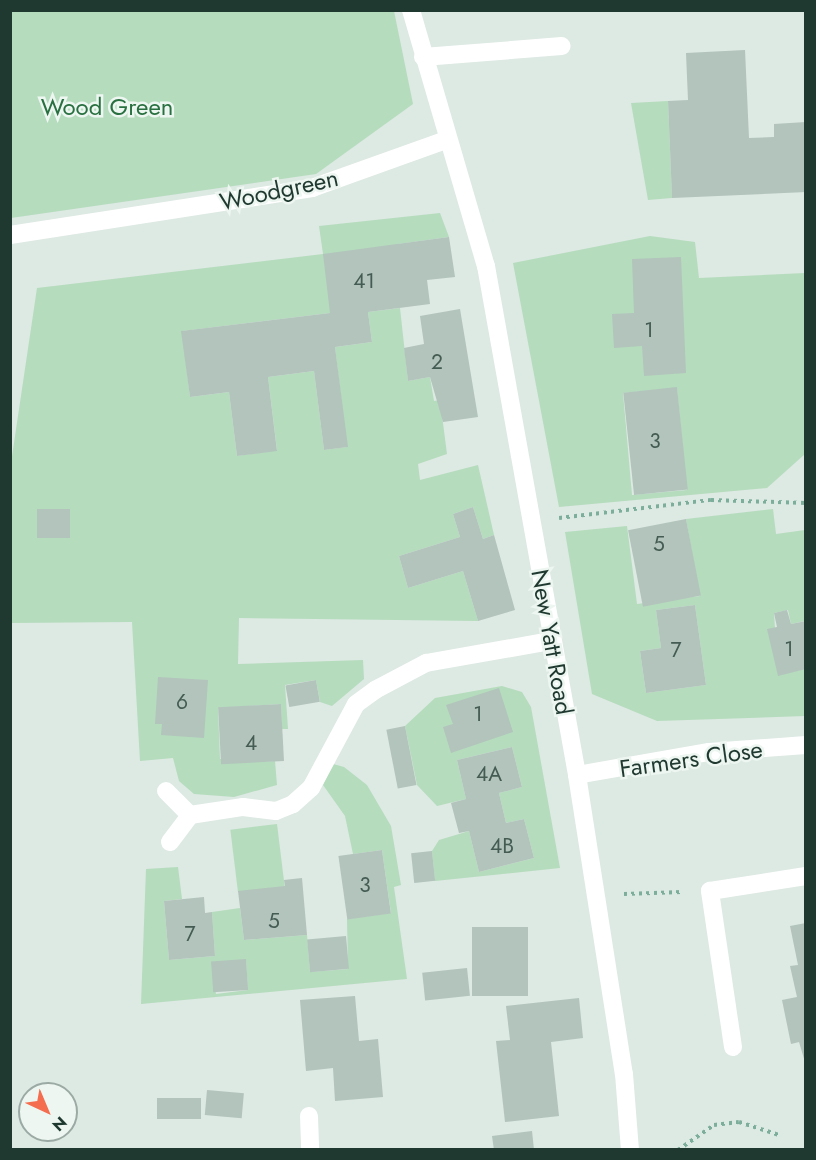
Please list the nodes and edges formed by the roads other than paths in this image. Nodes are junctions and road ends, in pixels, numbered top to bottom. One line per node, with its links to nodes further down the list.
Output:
1 (411, 10): 3 (street)
2 (562, 46): 3 (street)
3 (423, 57): 4 (street)
4 (446, 140): 5 (street, Woodgreen); 6 (street, New Yatt Road)
5 (10, 235)
6 (551, 641): 8 (street, New Yatt Road); 10 (street)
7 (806, 745): 8 (street, Farmers Close)
8 (577, 776): 16 (street, New Yatt Road)
9 (166, 791): 10 (street)
10 (190, 815): 11 (street)
11 (170, 842)
12 (806, 876): 13 (street)
13 (733, 1047)
14 (309, 1116): 15 (street)
15 (310, 1149)
16 (630, 1149)

